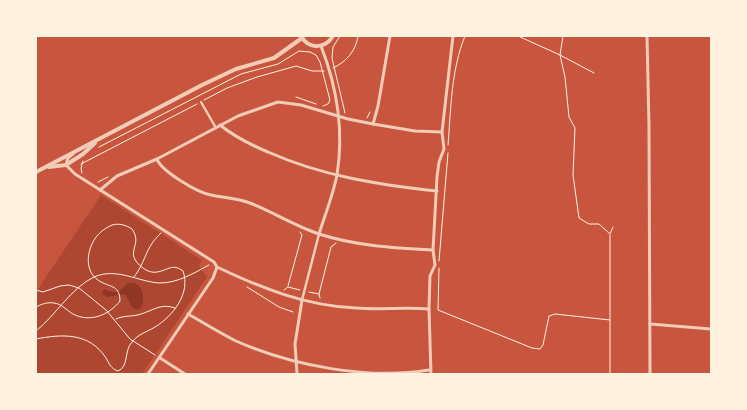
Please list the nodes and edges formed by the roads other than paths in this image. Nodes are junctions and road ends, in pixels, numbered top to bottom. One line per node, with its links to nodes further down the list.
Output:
1 (333, 36): 6 (street)
2 (390, 36): 9 (street)
3 (453, 36): 12 (street)
4 (647, 36): 28 (street)
5 (302, 37): 6 (street); 13 (street)
6 (321, 46): 8 (street)
7 (201, 102): 11 (street)
8 (338, 116): 9 (street); 10 (street); 19 (street)
9 (373, 124): 12 (street)
10 (220, 125): 11 (street); 19 (street)
11 (216, 128): 15 (street)
12 (442, 132): 21 (street)
13 (98, 140): 14 (street); 16 (street)
14 (77, 150): 16 (street); 17 (street)
15 (158, 159): 20 (street); 22 (street)
16 (66, 165): 17 (street); 20 (street)
17 (46, 167): 18 (street)
18 (36, 172)
19 (336, 176): 21 (street); 22 (street)
20 (100, 190): 24 (street)
21 (437, 191): 23 (street)
22 (319, 234): 23 (street); 25 (street)
23 (433, 250): 26 (street)
24 (217, 267): 25 (street); 27 (street)
25 (302, 300): 26 (street); 31 (street)
26 (429, 309): 32 (street)
27 (188, 314): 30 (street); 31 (street)
28 (650, 324): 29 (street); 36 (street)
29 (711, 329)
30 (160, 358): 33 (street); 34 (street)
31 (296, 361): 32 (street); 35 (street)
32 (430, 372)
33 (148, 374)
34 (185, 374)
35 (297, 374)
36 (650, 374)

